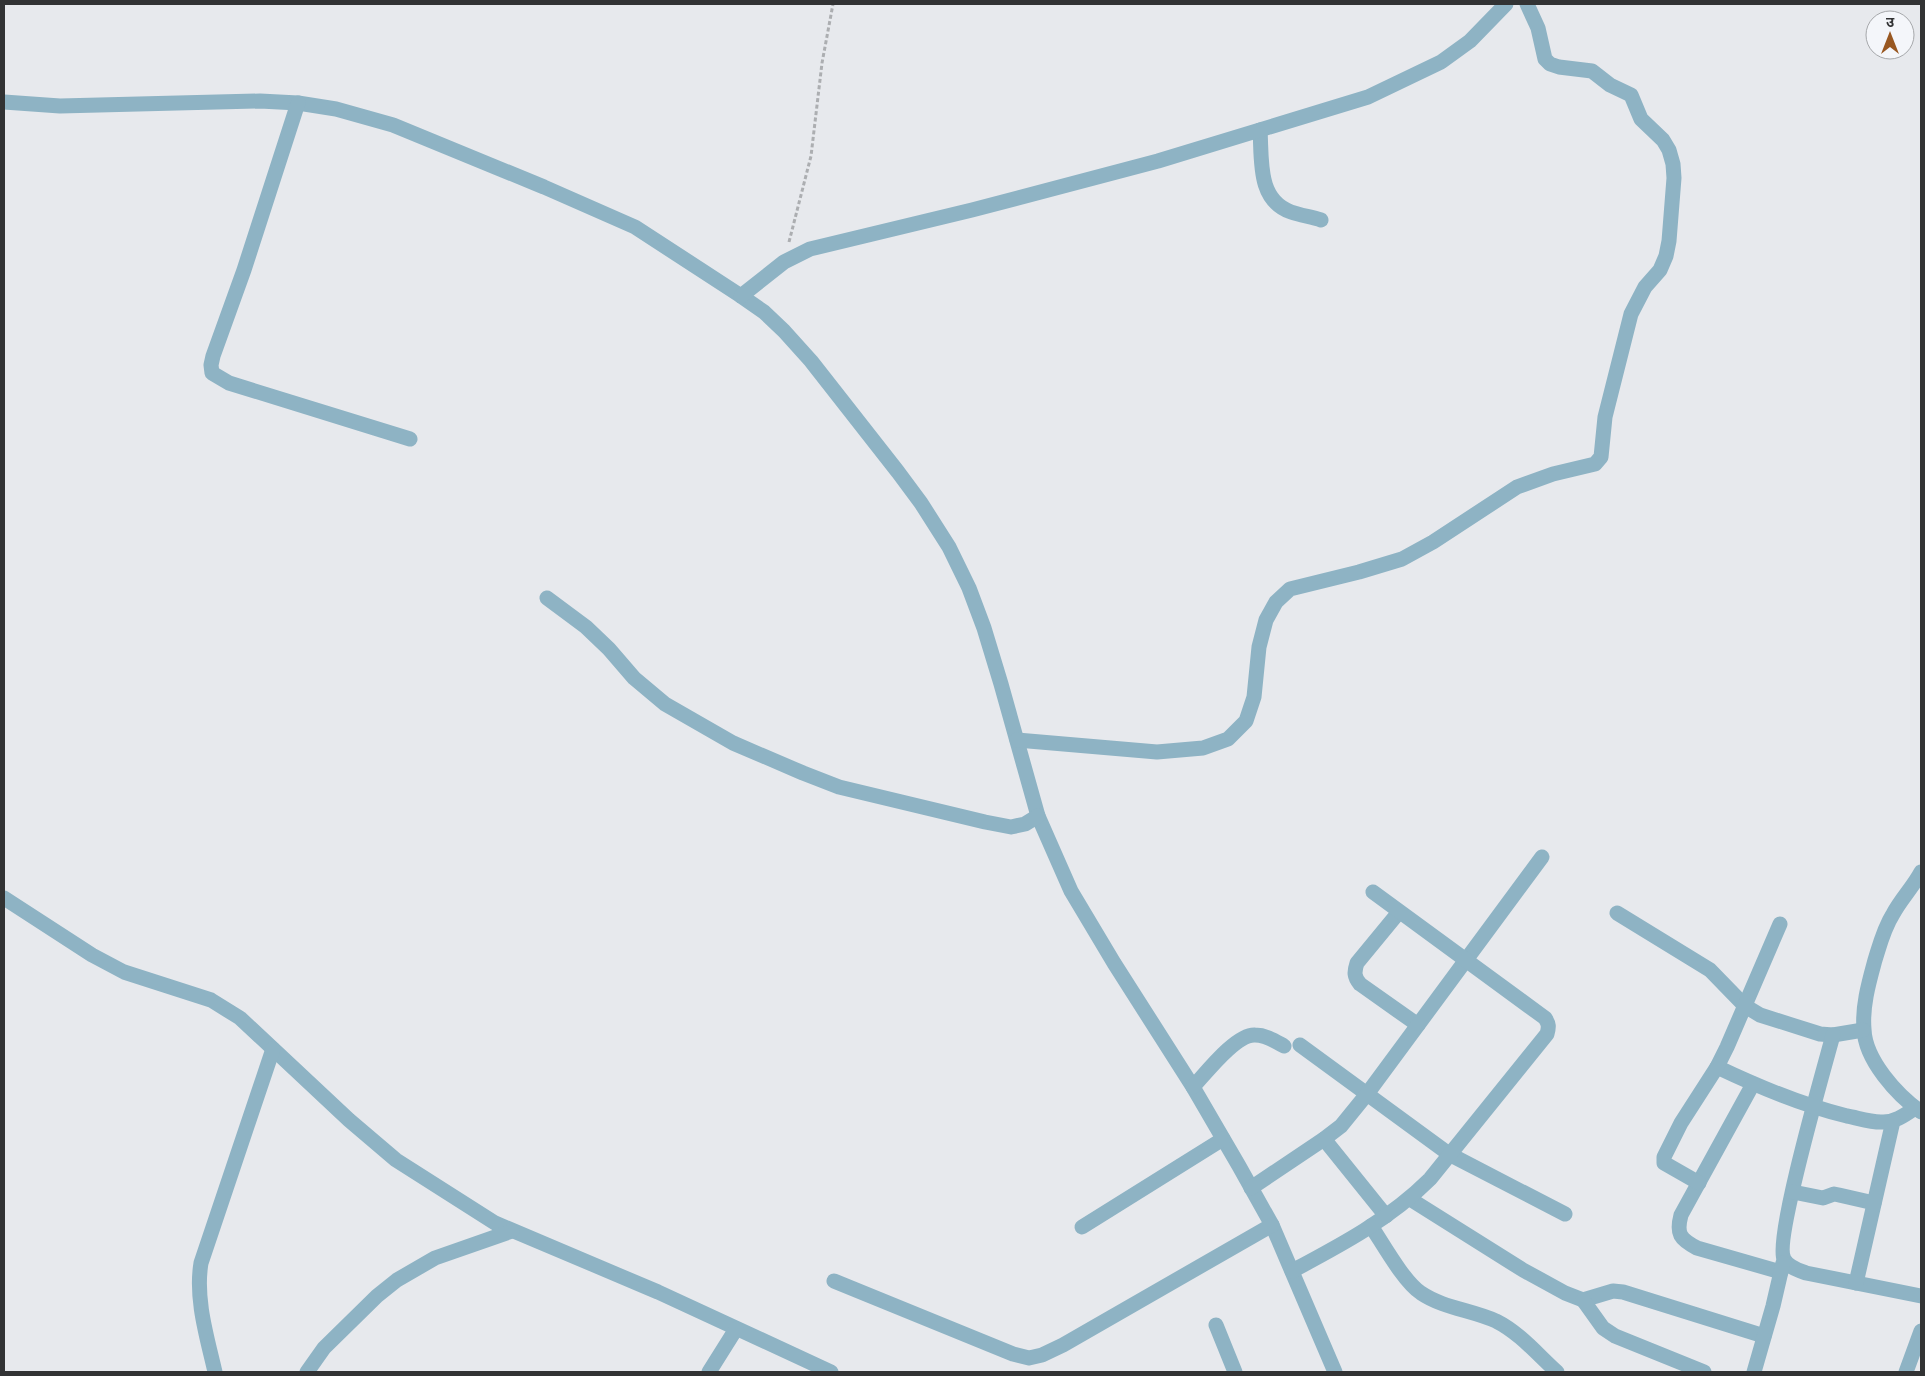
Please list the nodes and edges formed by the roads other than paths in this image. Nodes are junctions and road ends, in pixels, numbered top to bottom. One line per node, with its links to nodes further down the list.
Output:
1 (1506, 4): 5 (street)
2 (1527, 4): 10 (street)
3 (4, 102): 4 (street)
4 (298, 103): 7 (street); 8 (street)
5 (1260, 130): 6 (street); 7 (street)
6 (1321, 220)
7 (741, 296): 10 (street)
8 (410, 439)
9 (547, 598): 11 (street)
10 (1017, 740): 11 (street)
11 (1038, 816): 29 (street)
12 (1542, 857): 19 (street)
13 (1921, 872): 22 (street)
14 (1373, 892): 16 (street)
15 (4, 898): 26 (street)
16 (1399, 912): 19 (street); 21 (street)
17 (1617, 913): 20 (street)
18 (1780, 924): 20 (street)
19 (1466, 960): 21 (street); 36 (street)
20 (1745, 1006): 23 (street); 27 (street)
21 (1418, 1025): 30 (street)
22 (1864, 1030): 23 (street); 32 (street)
23 (1834, 1034): 31 (street)
24 (1300, 1045): 30 (street)
25 (1284, 1046): 29 (street)
26 (273, 1049): 47 (street); 58 (street)
27 (1717, 1068): 28 (street); 37 (street)
28 (1753, 1084): 31 (street); 37 (street)
29 (1193, 1087): 34 (street)
30 (1367, 1094): 35 (street); 36 (street)
31 (1814, 1108): 33 (street); 39 (street)
32 (1918, 1110): 33 (street)
33 (1893, 1120): 41 (street)
34 (1223, 1139): 38 (street); 46 (street)
35 (1324, 1139): 38 (street); 43 (street)
36 (1449, 1154): 40 (street); 42 (street)
37 (1699, 1183): 48 (street)
38 (1251, 1188): 44 (street)
39 (1793, 1192): 41 (street); 48 (street)
40 (1410, 1199): 43 (street); 53 (street)
41 (1874, 1203): 51 (street)
42 (1565, 1214)
43 (1386, 1216): 45 (street)
44 (1272, 1225): 49 (street); 50 (street)
45 (1371, 1226): 49 (street); 64 (street)
46 (1082, 1227)
47 (512, 1231): 55 (street); 59 (street)
48 (1782, 1265): 51 (street); 57 (street)
49 (1292, 1271): 63 (street)
50 (834, 1281)
51 (1856, 1283): 52 (street)
52 (1921, 1296)
53 (1583, 1300): 57 (street); 65 (street)
54 (1216, 1326): 62 (street)
55 (736, 1329): 60 (street); 61 (street)
56 (1921, 1331): 67 (street)
57 (1764, 1336): 66 (street)
58 (215, 1372)
59 (307, 1372)
60 (709, 1372)
61 (831, 1372)
62 (1235, 1372)
63 (1335, 1372)
64 (1558, 1372)
65 (1704, 1372)
66 (1754, 1372)
67 (1906, 1372)

